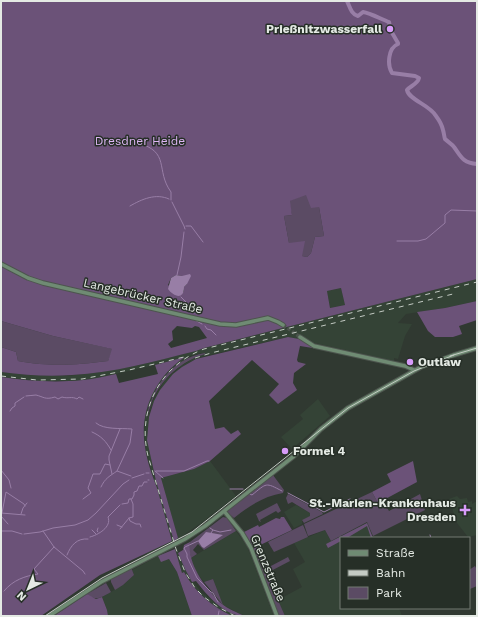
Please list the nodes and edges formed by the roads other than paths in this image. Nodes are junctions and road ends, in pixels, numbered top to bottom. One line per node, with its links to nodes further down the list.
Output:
1 (1, 264): 2 (main road, Langebrücker Straße)
2 (283, 325)
3 (300, 337): 5 (main road)
4 (477, 348): 6 (main road)
5 (405, 366): 6 (main road); 7 (main road)
6 (414, 370): 7 (main road)
7 (407, 374): 8 (main road)
8 (224, 511): 9 (main road); 10 (main road, Grenzstraße)
9 (49, 616)
10 (277, 616)

